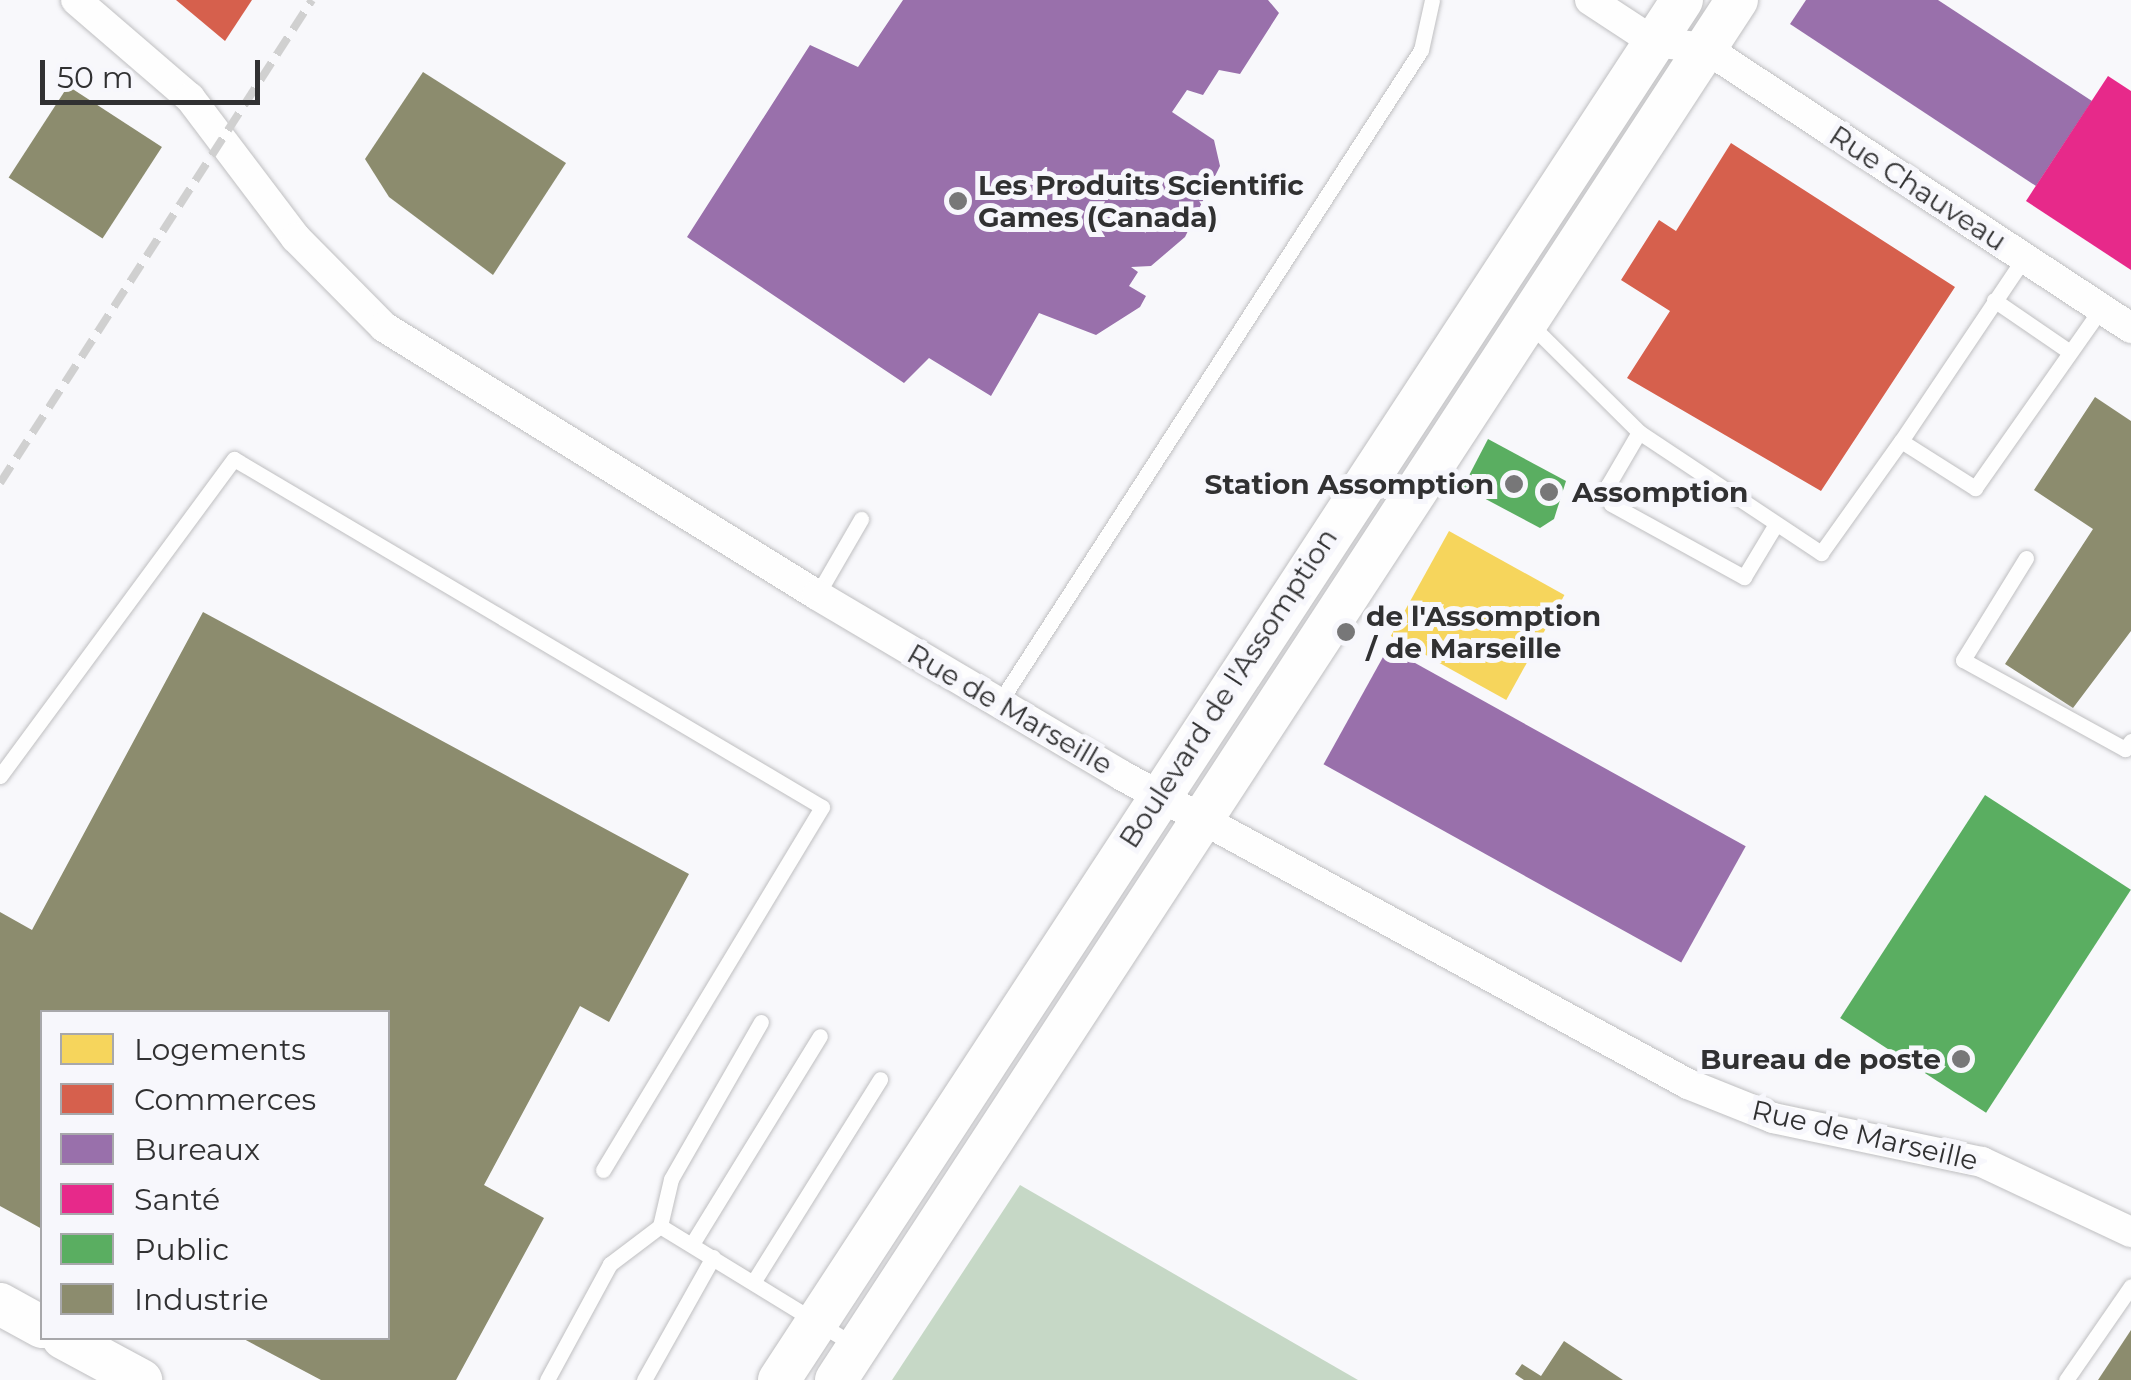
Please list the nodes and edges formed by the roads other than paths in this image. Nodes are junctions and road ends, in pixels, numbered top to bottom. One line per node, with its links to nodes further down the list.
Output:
1 (76, 0): 19 (street, Rue de Marseille)
2 (1432, 0): 20 (lane)
3 (1590, 0): 6 (street, Rue Chauveau)
4 (1682, 0): 6 (street, Boulevard de l'Assomption); 7 (street)
5 (1737, 0): 7 (street, Boulevard de l'Assomption)
6 (1654, 42): 7 (street, Rue Chauveau); 23 (street, Boulevard de l'Assomption)
7 (1705, 48): 8 (street, Rue Chauveau); 11 (street, Boulevard de l'Assomption)
8 (2024, 258): 9 (lane); 10 (street, Rue Chauveau)
9 (1994, 300): 13 (lane); 15 (lane)
10 (2101, 309): 12 (street, Rue Chauveau); 13 (lane)
11 (1526, 322): 14 (lane); 24 (street, Boulevard de l'Assomption)
12 (2131, 328)
13 (2070, 352): 15 (lane)
14 (1639, 432): 17 (lane); 17 (lane)
15 (1901, 442): 17 (lane)
16 (861, 518): 19 (lane)
17 (1776, 524)
18 (2026, 558): 21 (lane)
19 (817, 595): 20 (street, Rue de Marseille)
20 (999, 703): 23 (street, Rue de Marseille)
21 (2131, 741)
22 (0, 776): 28 (lane)
23 (1157, 794): 24 (street, Rue de Marseille); 36 (street, Boulevard de l'Assomption)
24 (1198, 817): 30 (street, Rue de Marseille); 39 (street, Boulevard de l'Assomption)
25 (761, 1022): 29 (lane)
26 (820, 1036): 31 (lane)
27 (880, 1080): 33 (lane)
28 (603, 1170)
29 (660, 1226): 31 (lane); 41 (lane)
30 (2131, 1232)
31 (692, 1244): 32 (lane)
32 (713, 1257): 33 (lane); 42 (lane)
33 (754, 1281): 36 (lane)
34 (2131, 1286): 44 (lane)
35 (0, 1304): 37 (street)
36 (819, 1319): 39 (lane); 43 (street, Boulevard de l'Assomption)
37 (40, 1325)
38 (67, 1340): 40 (street)
39 (847, 1364)
40 (141, 1380)
41 (547, 1380)
42 (644, 1380)
43 (779, 1380)
44 (2066, 1380)

